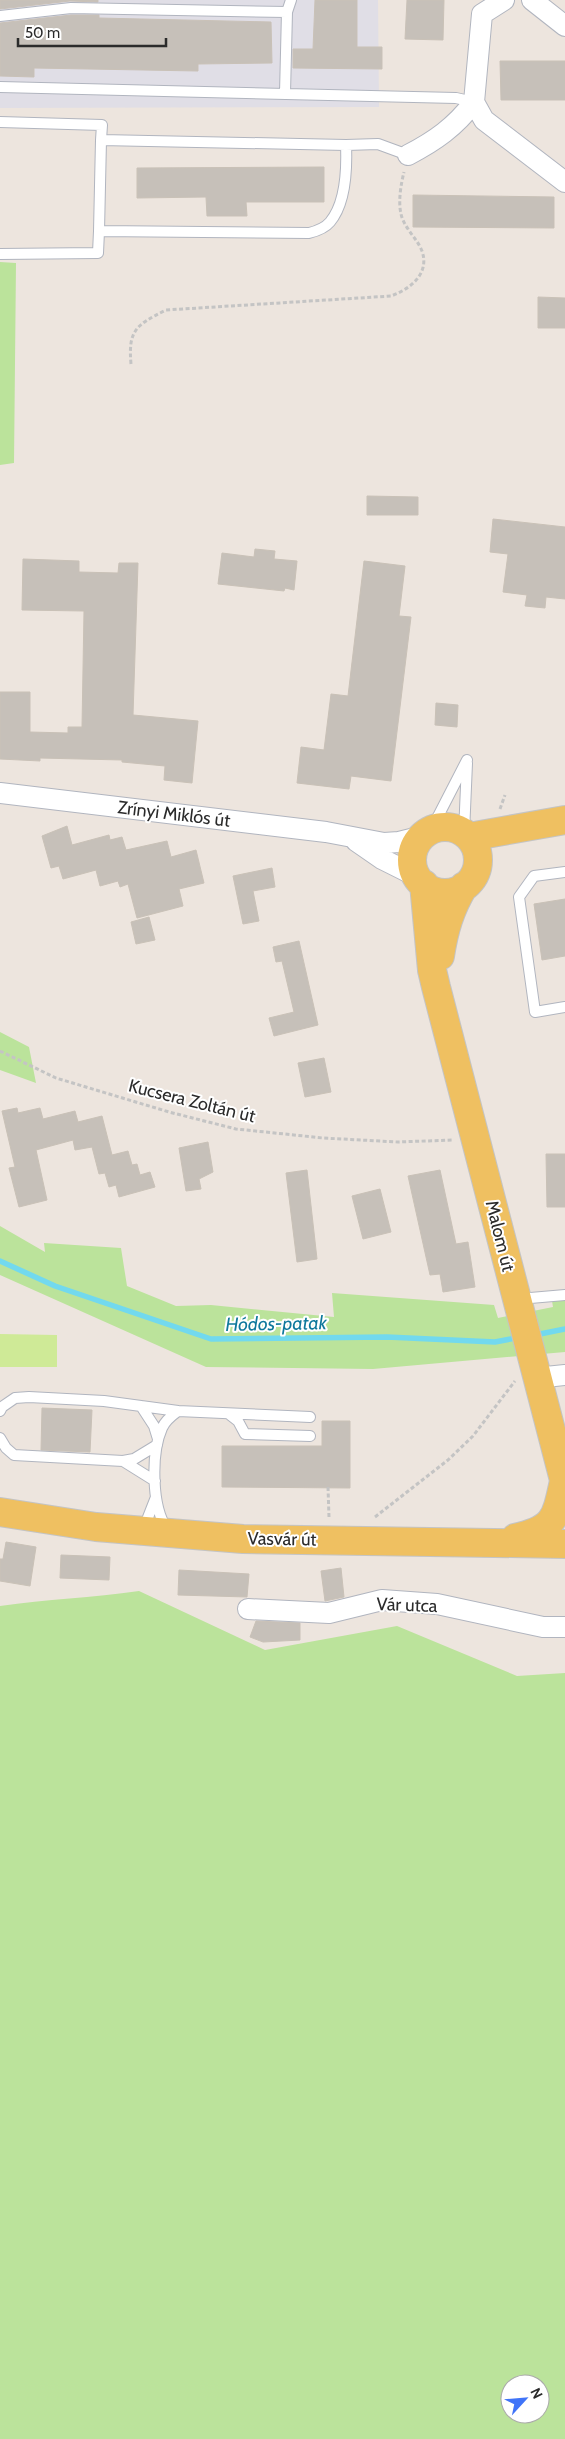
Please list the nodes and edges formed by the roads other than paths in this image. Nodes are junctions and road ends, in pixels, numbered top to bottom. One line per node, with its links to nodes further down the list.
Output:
1 (291, 0): 5 (lane)
2 (504, 0): 4 (street)
3 (532, 0): 7 (street)
4 (482, 7): 10 (street)
5 (286, 12): 6 (lane); 9 (lane)
6 (0, 16)
7 (565, 26)
8 (0, 87): 9 (lane)
9 (285, 93): 10 (lane)
10 (474, 102): 14 (street); 15 (street)
11 (0, 122): 12 (lane)
12 (101, 140): 13 (lane); 16 (lane)
13 (346, 145): 14 (lane); 16 (lane)
14 (408, 155)
15 (565, 182)
16 (99, 230): 17 (lane)
17 (0, 254)
18 (0, 793): 22 (street, Zrínyi Miklós út)
19 (558, 821): 21 (main road); 24 (main road)
20 (427, 833): 21 (main road); 21 (lane); 22 (street, Zrínyi Miklós út); 25 (main road)
21 (466, 835): 24 (main road)
22 (348, 836): 25 (street, Zrínyi Miklós út)
23 (565, 872): 27 (lane)
24 (470, 880): 25 (main road); 26 (main road, Malom út)
25 (421, 881): 26 (main road, Malom út)
26 (436, 987): 29 (main road, Malom út)
27 (565, 1007)
28 (565, 1295): 29 (lane)
29 (517, 1304): 30 (main road, Malom út)
30 (528, 1373): 31 (street); 42 (main road, Malom út)
31 (565, 1375)
32 (141, 1406): 33 (lane); 34 (lane); 39 (lane)
33 (0, 1410)
34 (178, 1412): 35 (lane); 39 (lane)
35 (229, 1414): 36 (lane); 37 (lane)
36 (310, 1418)
37 (310, 1436)
38 (0, 1438): 40 (lane)
39 (158, 1442): 40 (lane); 41 (lane)
40 (123, 1461): 41 (lane)
41 (155, 1480): 43 (lane)
42 (565, 1483): 47 (main road)
43 (156, 1496): 45 (lane); 46 (lane)
44 (0, 1512): 45 (main road, Vasvár út)
45 (136, 1532): 46 (main road, Vasvár út)
46 (171, 1535): 47 (main road, Vasvár út)
47 (501, 1542): 48 (main road, Vasvár út)
48 (565, 1544)
49 (248, 1609): 50 (street, Vár utca)
50 (565, 1627)

